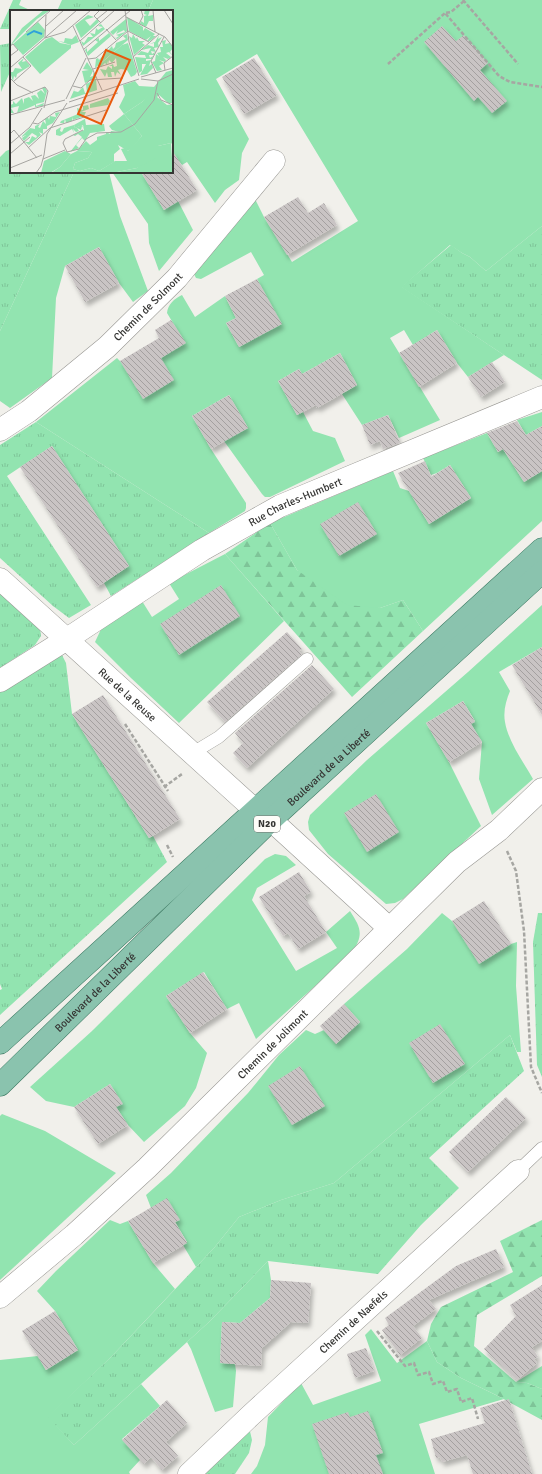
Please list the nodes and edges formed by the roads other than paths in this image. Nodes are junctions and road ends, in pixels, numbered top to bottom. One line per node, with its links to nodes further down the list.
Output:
1 (274, 161): 3 (street, Chemin de Solmont)
2 (542, 397): 7 (street, Rue Charles-Humbert)
3 (0, 430)
4 (542, 549): 12 (main road, Boulevard de la Liberté / N20)
5 (542, 572): 12 (main road, Boulevard de la Liberté / N20)
6 (0, 579): 7 (street, Rue de la Reuse)
7 (67, 639): 9 (street, Rue Charles-Humbert); 10 (street, Rue de la Reuse)
8 (307, 659): 10 (lane)
9 (0, 681)
10 (191, 754): 12 (street, Rue de la Reuse)
11 (542, 789): 13 (street, Chemin de Jolimont)
12 (263, 816): 13 (street, Rue de la Reuse); 14 (main road, Boulevard de la Liberté / N20); 15 (main road, Boulevard de la Liberté / N20)
13 (389, 928): 18 (street, Chemin de Jolimont)
14 (0, 1043)
15 (0, 1085)
16 (542, 1148): 17 (lane)
17 (518, 1171): 19 (street, Chemin de Naefels)
18 (0, 1297)
19 (189, 1474)

